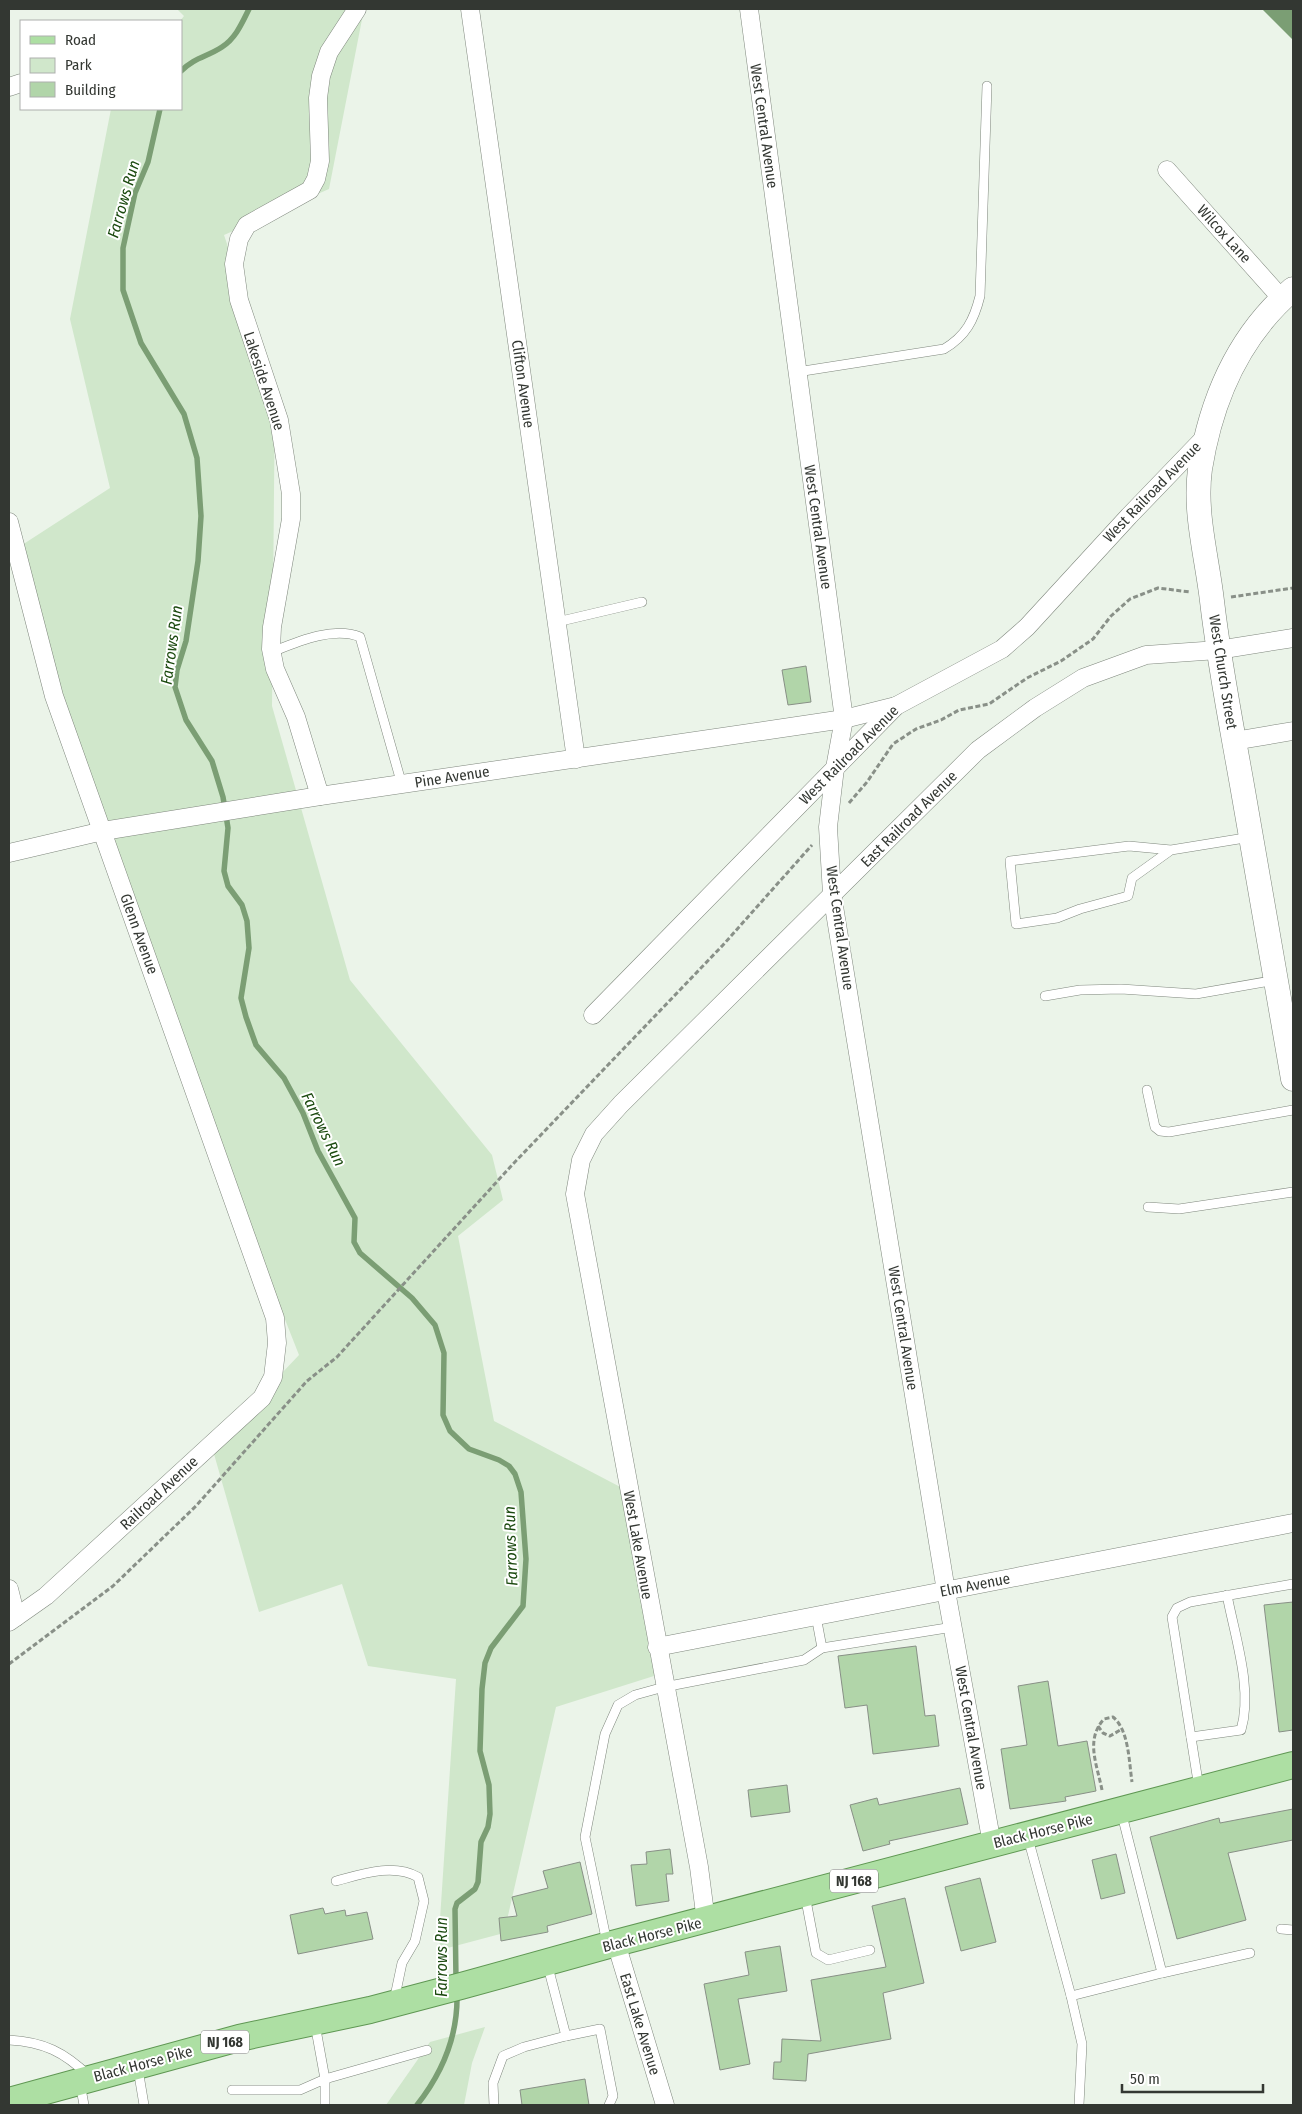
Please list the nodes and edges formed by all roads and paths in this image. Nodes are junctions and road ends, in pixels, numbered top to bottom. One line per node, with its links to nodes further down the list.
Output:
1 (357, 9): 14 (street, Lakeside Avenue)
2 (470, 9): 11 (street, Clifton Avenue)
3 (749, 9): 7 (street, West Central Avenue)
4 (987, 86): 7 (lane)
5 (1167, 170): 6 (street, Wilcox Lane)
6 (1288, 294): 8 (main road, West Church Street)
7 (798, 372): 16 (street, West Central Avenue)
8 (1208, 435): 13 (main road, West Church Street); 15 (street, West Railroad Avenue)
9 (9, 522): 23 (street, Glenn Avenue)
10 (642, 602): 11 (lane)
11 (557, 622): 19 (street, Clifton Avenue)
12 (1293, 638): 13 (street, East Railroad Avenue)
13 (1218, 650): 18 (main road, West Church Street); 27 (street, East Railroad Avenue)
14 (272, 652): 21 (lane); 22 (street, Lakeside Avenue)
15 (896, 706): 16 (street, Pine Avenue); 20 (street, West Railroad Avenue)
16 (844, 719): 19 (street, Pine Avenue); 20 (street, West Central Avenue)
17 (1293, 731): 18 (street)
18 (1234, 741): 24 (main road, West Church Street)
19 (576, 758): 21 (street, Pine Avenue)
20 (835, 768): 27 (street, West Central Avenue); 30 (street, West Railroad Avenue)
21 (402, 785): 22 (street, Pine Avenue)
22 (320, 796): 23 (street, Pine Avenue)
23 (103, 831): 26 (street, Pine Avenue); 38 (street, Glenn Avenue)
24 (1251, 837): 25 (lane); 28 (main road, West Church Street)
25 (1171, 850): 25 (lane)
26 (9, 854)
27 (832, 894): 34 (street, East Railroad Avenue); 42 (street, West Central Avenue)
28 (1276, 980): 29 (lane); 31 (main road, West Church Street)
29 (1045, 996)
30 (593, 1015)
31 (1293, 1079)
32 (1147, 1090): 33 (lane)
33 (1293, 1110)
34 (580, 1169): 47 (street, West Lake Avenue)
35 (1293, 1192): 36 (lane)
36 (1148, 1207)
37 (441, 1245): 49 (path)
38 (277, 1343): 45 (street, Railroad Avenue)
39 (1293, 1523): 42 (street, Elm Avenue)
40 (1293, 1584): 43 (lane)
41 (9, 1589): 45 (street)
42 (946, 1591): 44 (street, Elm Avenue); 46 (street, West Central Avenue)
43 (1227, 1596): 53 (lane); 53 (lane)
44 (816, 1616): 47 (street, Elm Avenue); 48 (lane)
45 (12, 1620)
46 (953, 1627): 48 (lane); 60 (street, West Central Avenue)
47 (657, 1647): 50 (street, West Lake Avenue)
48 (822, 1648): 50 (lane)
49 (9, 1664)
50 (664, 1687): 63 (street, West Lake Avenue); 66 (lane)
51 (1098, 1726): 52 (path); 52 (path); 56 (path)
52 (1122, 1729): 55 (path)
53 (1190, 1737): 57 (lane)
54 (1293, 1764): 57 (main road, Black Horse Pike / NJ 168)
55 (1132, 1782)
56 (1102, 1790)
57 (1200, 1790): 58 (main road, Black Horse Pike / NJ 168)
58 (1121, 1811): 59 (main road, Black Horse Pike / NJ 168); 70 (lane)
59 (1027, 1835): 60 (main road, Black Horse Pike / NJ 168); 71 (lane)
60 (992, 1844): 62 (main road, Black Horse Pike / NJ 168)
61 (336, 1881): 72 (lane)
62 (805, 1894): 63 (main road, Black Horse Pike / NJ 168); 67 (lane)
63 (706, 1921): 66 (main road, Black Horse Pike / NJ 168)
64 (1281, 1929): 65 (lane)
65 (1293, 1930)
66 (612, 1944): 69 (main road, Black Horse Pike / NJ 168); 86 (street, East Lake Avenue)
67 (870, 1950)
68 (1250, 1953): 70 (lane)
69 (547, 1963): 72 (main road, Black Horse Pike / NJ 168); 74 (lane)
70 (1162, 1973): 71 (lane)
71 (1071, 1996): 87 (lane)
72 (393, 2004): 73 (main road, Black Horse Pike / NJ 168)
73 (315, 2022): 77 (main road, Black Horse Pike / NJ 168); 78 (lane)
74 (566, 2036): 84 (lane); 85 (lane)
75 (9, 2040): 79 (lane)
76 (427, 2050): 78 (lane)
77 (137, 2065): 79 (main road, Black Horse Pike / NJ 168); 82 (lane)
78 (325, 2078): 80 (lane); 83 (lane)
79 (85, 2088): 81 (main road, Black Horse Pike / NJ 168)
80 (232, 2090)
81 (9, 2101)
82 (144, 2105)
83 (325, 2105)
84 (494, 2105)
85 (609, 2105)
86 (664, 2105)
87 (1079, 2105)

